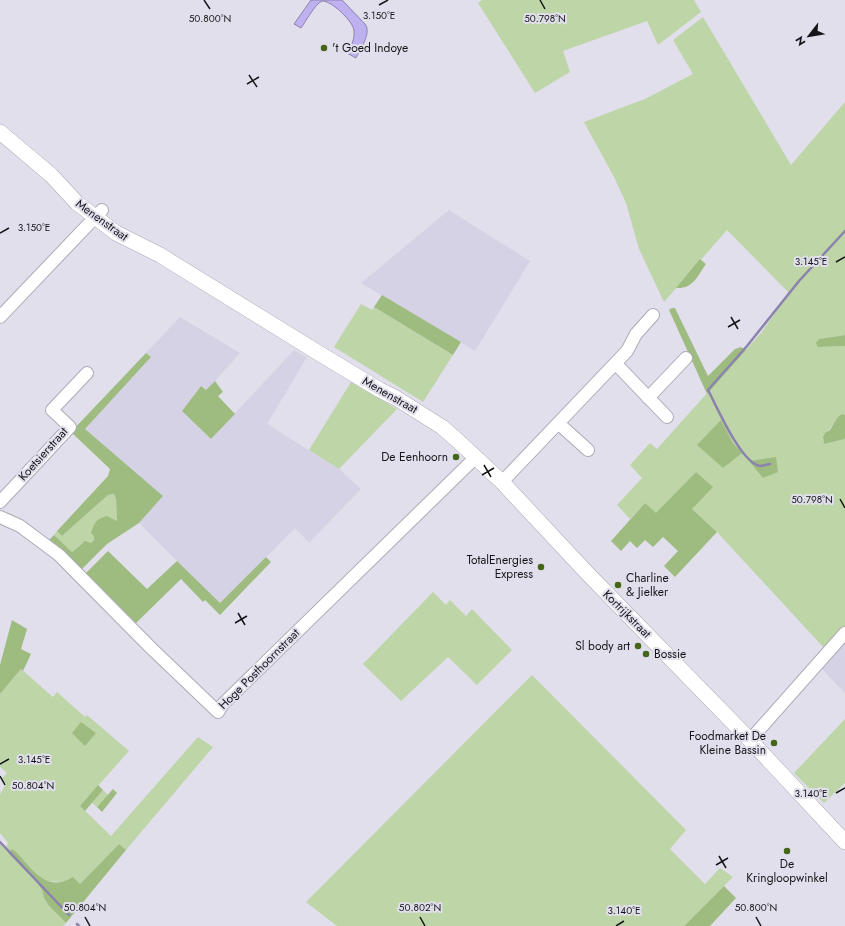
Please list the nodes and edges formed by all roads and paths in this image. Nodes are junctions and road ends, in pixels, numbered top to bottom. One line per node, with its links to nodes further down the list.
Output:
1 (0, 132): 2 (main road, Menenstraat)
2 (98, 214): 3 (street); 12 (main road, Menenstraat)
3 (1, 314)
4 (653, 315): 6 (street)
5 (686, 358): 8 (street)
6 (616, 364): 8 (street); 10 (street)
7 (87, 373): 14 (street, Koetsierstraat)
8 (648, 398): 9 (street)
9 (667, 417)
10 (558, 422): 11 (street); 13 (street)
11 (588, 450)
12 (476, 457): 13 (main road, Menenstraat); 15 (street, Hoge Posthoornstraat)
13 (502, 482): 16 (main road, Menenstraat)
14 (0, 502)
15 (0, 517)
16 (588, 574): 18 (main road, Kortrijkstraat)
17 (845, 633): 18 (street)
18 (750, 740): 19 (main road, Kortrijkstraat)
19 (845, 842)

